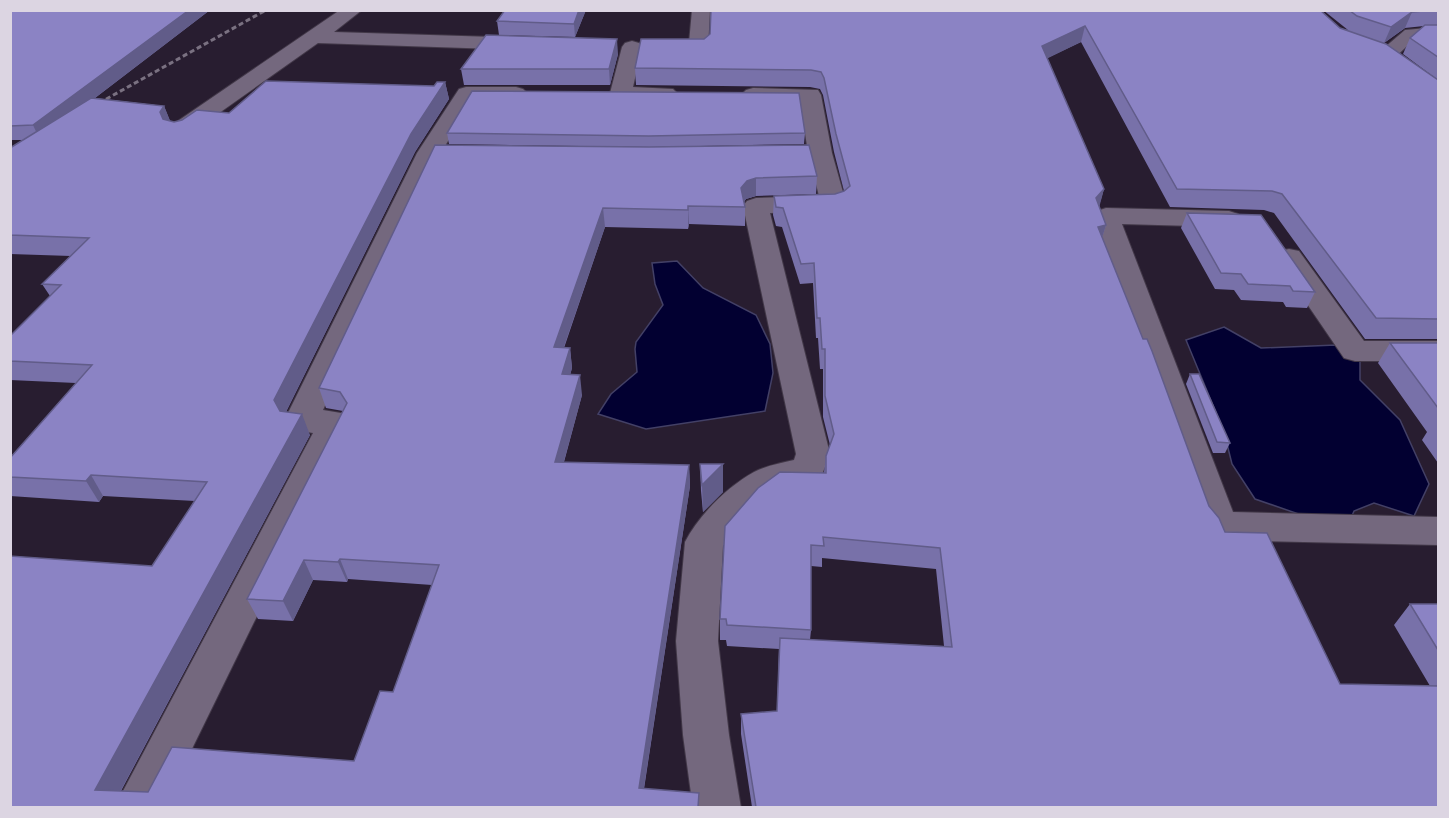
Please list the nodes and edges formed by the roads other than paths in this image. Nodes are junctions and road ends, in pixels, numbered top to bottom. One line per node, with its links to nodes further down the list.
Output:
1 (353, 10): 4 (street)
2 (701, 10): 10 (street)
3 (1438, 33): 7 (street)
4 (314, 37): 5 (street); 12 (street)
5 (543, 45)
6 (1365, 46): 7 (street)
7 (1387, 54): 8 (street)
8 (1404, 66)
9 (538, 93): 13 (street)
10 (692, 94)
11 (728, 94): 14 (street)
12 (180, 130)
13 (429, 153): 15 (street); 19 (street)
14 (820, 153): 16 (street); 20 (street)
15 (499, 154)
16 (741, 154)
17 (1438, 351): 18 (street)
18 (1438, 531)
19 (138, 807)
20 (717, 807)

